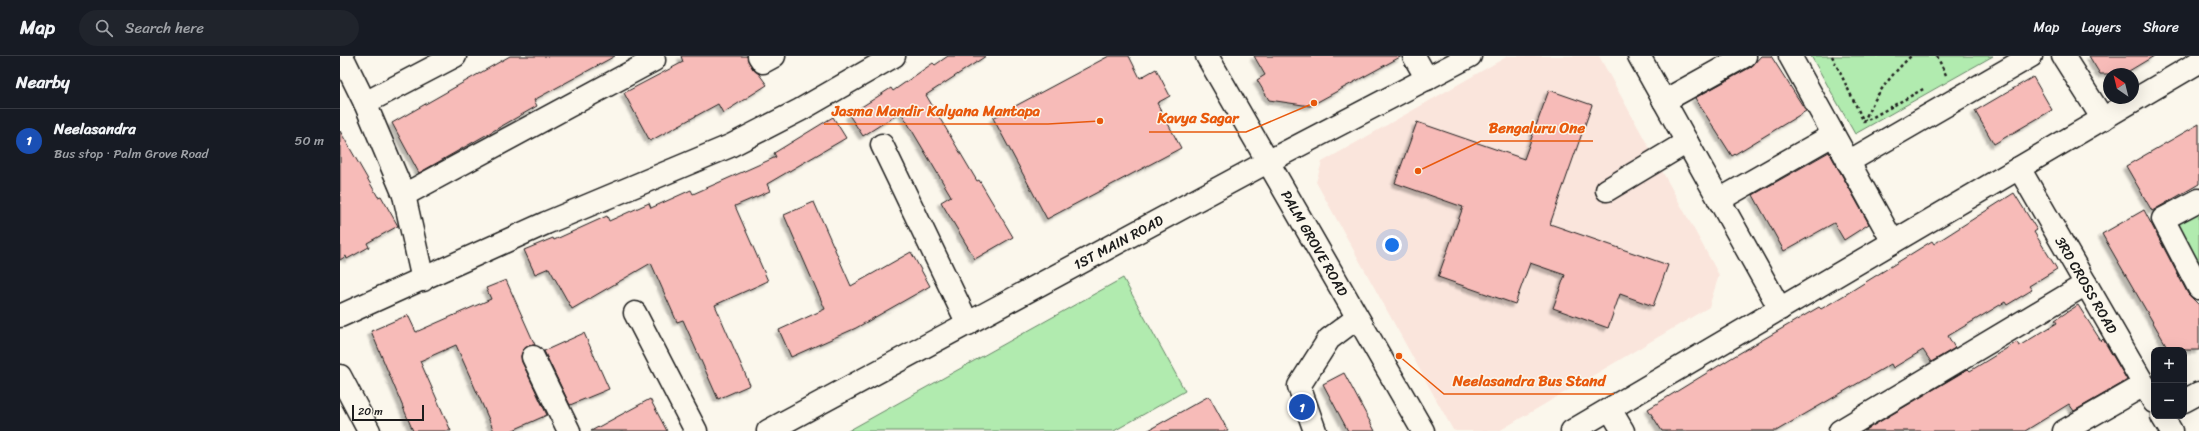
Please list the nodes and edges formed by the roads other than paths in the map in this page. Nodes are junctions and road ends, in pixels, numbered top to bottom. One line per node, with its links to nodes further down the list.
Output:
1 (342, 56): 18 (street)
2 (455, 56): 18 (street)
3 (760, 56): 4 (street)
4 (774, 56)
5 (894, 56): 31 (street)
6 (1207, 56): 24 (street, PALM GROVE ROAD)
7 (1414, 56): 16 (street)
8 (1470, 56): 16 (street, 1ST MAIN ROAD)
9 (1639, 56): 17 (street)
10 (1745, 56): 17 (street)
11 (1790, 56): 20 (street)
12 (2031, 56): 23 (street)
13 (2063, 56): 19 (street)
14 (654, 60): 27 (street)
15 (2199, 62): 19 (street)
16 (1428, 79): 24 (street, 1ST MAIN ROAD)
17 (1664, 101): 21 (street)
18 (365, 103): 27 (street)
19 (2103, 119): 25 (street)
20 (1833, 135): 23 (street); 28 (street)
21 (1687, 142): 26 (street); 28 (street)
22 (882, 145): 38 (street)
23 (1851, 160): 30 (street)
24 (1268, 162): 37 (street, PALM GROVE ROAD); 38 (street, 1ST MAIN ROAD)
25 (2019, 168): 30 (street); 32 (street, 3RD CROSS ROAD)
26 (1607, 190)
27 (404, 195): 31 (street)
28 (1719, 200): 34 (street)
29 (2199, 200): 33 (street)
30 (1893, 242): 34 (street)
31 (423, 280): 36 (street)
32 (2086, 284): 41 (street, 3RD CROSS ROAD); 54 (street)
33 (2199, 288)
34 (1780, 309): 44 (street)
35 (635, 313): 48 (street)
36 (340, 316)
37 (1357, 318): 50 (street); 51 (street, PALM GROVE ROAD)
38 (968, 324): 49 (street, 1ST MAIN ROAD)
39 (534, 357): 47 (street)
40 (340, 376): 46 (street)
41 (2149, 393): 55 (street)
42 (2199, 393): 43 (street)
43 (2187, 399)
44 (1610, 409): 52 (street); 53 (street)
45 (2164, 419): 56 (street)
46 (369, 431)
47 (569, 431)
48 (696, 431)
49 (768, 431)
50 (1314, 431)
51 (1423, 431)
52 (1572, 431)
53 (1623, 431)
54 (1840, 431)
55 (2064, 431)
56 (2171, 431)

